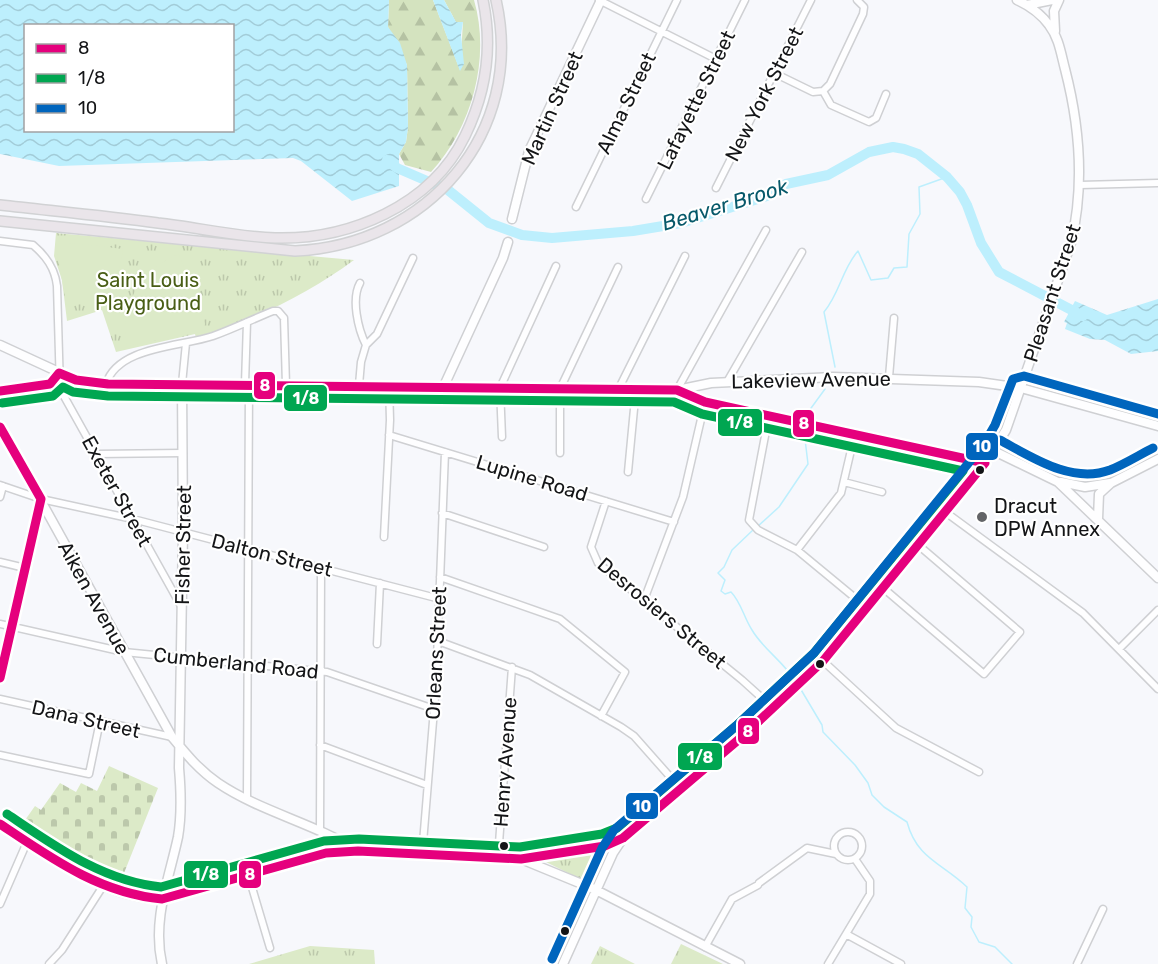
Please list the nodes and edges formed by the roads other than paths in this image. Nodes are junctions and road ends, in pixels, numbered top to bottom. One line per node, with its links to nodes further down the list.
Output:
1 (483, 0): 22 (main road)
2 (496, 0): 25 (main road)
3 (600, 0): 12 (street); 24 (street, Martin Street)
4 (677, 0): 12 (street, Alma Street)
5 (745, 0): 14 (street, Lafayette Street)
6 (811, 0): 15 (street, New York Street)
7 (857, 0): 16 (street)
8 (1017, 0): 11 (street, Pleasant Street)
9 (1052, 0): 11 (street)
10 (1059, 0): 13 (street)
11 (1027, 5): 13 (street, Pleasant Street)
12 (662, 31): 14 (street); 23 (street, Alma Street)
13 (1056, 37): 19 (street, Pleasant Street)
14 (716, 59): 21 (street, Lafayette Street)
15 (774, 73): 16 (street); 20 (street, New York Street)
16 (823, 91): 17 (street)
17 (886, 94)
18 (1158, 183): 19 (street)
19 (1080, 185): 54 (street, Pleasant Street)
20 (716, 188)
21 (646, 199)
22 (0, 205)
23 (576, 207)
24 (512, 219)
25 (0, 221)
26 (766, 230): 55 (street)
27 (0, 241): 40 (street, Exeter Street)
28 (508, 242): 49 (street)
29 (802, 252): 42 (street)
30 (685, 256): 52 (street)
31 (412, 258): 39 (street)
32 (556, 266): 50 (street)
33 (618, 267): 51 (street)
34 (360, 283): 39 (street)
35 (894, 318): 41 (street)
36 (247, 322): 37 (street); 45 (street); 46 (street)
37 (186, 343): 43 (street); 44 (street, Fisher Street)
38 (0, 345): 40 (street, Lakeview Avenue)
39 (366, 345): 47 (street)
40 (59, 373): 43 (street, Lakeview Avenue); 56 (street); 68 (street, Exeter Street)
41 (889, 377): 42 (street, Lakeview Avenue); 54 (street, Lakeview Avenue)
42 (726, 382): 55 (street, Lakeview Avenue)
43 (106, 384): 44 (street, Lakeview Avenue)
44 (183, 384): 45 (street, Lakeview Avenue); 66 (street, Fisher Street)
45 (247, 384): 46 (street, Lakeview Avenue); 89 (street)
46 (286, 385): 47 (street, Lakeview Avenue)
47 (359, 385): 48 (street, Lakeview Avenue)
48 (389, 386): 49 (street, Lakeview Avenue); 62 (street)
49 (442, 388): 50 (street, Lakeview Avenue)
50 (500, 388): 51 (street, Lakeview Avenue); 63 (street)
51 (560, 388): 52 (street, Lakeview Avenue); 67 (street)
52 (619, 388): 53 (street, Lakeview Avenue)
53 (636, 388): 55 (street, Lakeview Avenue); 71 (street)
54 (1021, 388): 59 (street, Lakeview Avenue); 64 (street, Pleasant Street)
55 (677, 390): 57 (street)
56 (0, 392)
57 (705, 402): 58 (street); 84 (street)
58 (769, 415): 61 (street); 90 (street)
59 (1158, 426)
60 (0, 427): 78 (street, Aiken Avenue)
61 (855, 433): 70 (street); 72 (street)
62 (389, 435): 65 (street, Lupine Road); 86 (street)
63 (501, 437)
64 (994, 451): 70 (street, Pleasant Street); 73 (street)
65 (445, 452): 79 (street, Lupine Road); 81 (street, Orleans Street)
66 (183, 453): 68 (street); 85 (street, Fisher Street)
67 (560, 453)
68 (96, 454): 82 (street, Exeter Street)
69 (1158, 459): 74 (street)
70 (985, 463): 80 (street, Pleasant Street)
71 (628, 472)
72 (844, 482): 76 (street); 90 (street)
73 (1058, 482): 74 (street); 83 (street)
74 (1111, 483): 83 (street)
75 (1, 485): 77 (street); 78 (street, Dalton Street)
76 (882, 492)
77 (0, 496)
78 (41, 499): 82 (street, Dalton Street); 92 (street); 108 (street, Aiken Avenue)
79 (606, 501): 84 (street, Lupine Road); 99 (street, Desrosiers Street)
80 (944, 511): 87 (street, Pleasant Street); 107 (street)
81 (442, 513): 88 (street); 94 (street, Orleans Street)
82 (133, 519): 85 (street, Dalton Street); 101 (street, Exeter Street)
83 (1098, 519): 95 (street)
84 (674, 522): 99 (street)
85 (183, 532): 89 (street, Dalton Street); 101 (street, Fisher Street)
86 (384, 537)
87 (917, 544): 97 (street, Pleasant Street); 97 (street)
88 (544, 547)
89 (249, 550): 93 (street, Dalton Street); 111 (street)
90 (797, 550): 100 (street)
91 (0, 562): 92 (street)
92 (25, 568): 104 (street)
93 (321, 568): 96 (street, Dalton Street); 113 (street)
94 (440, 577): 98 (street, Orleans Street); 119 (street)
95 (1158, 578)
96 (381, 583): 98 (street, Dalton Street); 106 (street)
97 (882, 587): 100 (street, Pleasant Street)
98 (440, 599): 105 (street, Orleans Street)
99 (644, 600): 118 (street, Desrosiers Street)
100 (866, 607): 110 (street, Pleasant Street)
101 (182, 608): 109 (street, Fisher Street)
102 (1158, 610): 107 (street)
103 (0, 624): 104 (street, Cumberland Road)
104 (12, 627): 108 (street, Cumberland Road); 114 (street)
105 (438, 641): 112 (street); 117 (street, Orleans Street)
106 (377, 644)
107 (1119, 649): 115 (street)
108 (124, 652): 109 (street, Cumberland Road); 121 (street, Aiken Avenue)
109 (181, 657): 111 (street, Cumberland Road); 123 (street, Fisher Street)
110 (823, 661): 118 (street, Pleasant Street); 125 (street)
111 (248, 664): 113 (street, Cumberland Road); 128 (street)
112 (512, 668): 119 (street); 136 (street, Henry Avenue)
113 (320, 671): 117 (street, Cumberland Road); 122 (street)
114 (0, 678)
115 (1158, 689)
116 (0, 699): 120 (street, Dana Street)
117 (434, 708): 126 (street, Orleans Street)
118 (773, 708): 127 (street, Pleasant Street)
119 (602, 716): 127 (street)
120 (100, 721): 121 (street, Dana Street); 124 (street)
121 (172, 737): 123 (street, Aiken Avenue)
122 (320, 745): 126 (street); 130 (street)
123 (181, 748): 128 (street, Aiken Avenue); 142 (street)
124 (0, 755)
125 (979, 772)
126 (428, 785): 135 (street, Orleans Street)
127 (680, 788): 131 (street, Pleasant Street)
128 (247, 798): 130 (street, Aiken Avenue)
129 (0, 824): 132 (street)
130 (320, 830): 133 (street, Aiken Avenue)
131 (623, 838): 137 (street); 141 (street, Pleasant Street)
132 (27, 842): 140 (street); 143 (street)
133 (358, 851): 135 (street); 139 (street)
134 (836, 854): 138 (street); 138 (street); 146 (street)
135 (422, 855): 136 (street)
136 (498, 857): 137 (street)
137 (521, 859): 141 (street)
138 (855, 859): 145 (street)
139 (248, 874): 142 (street); 147 (street)
140 (103, 886): 142 (street); 149 (street)
141 (596, 890): 146 (street); 150 (street, Pleasant Street)
142 (162, 899): 148 (street)
143 (0, 904)
144 (1103, 909): 154 (street)
145 (846, 934): 152 (street); 153 (street)
146 (705, 947): 151 (street)
147 (270, 948)
148 (159, 962)
149 (49, 964)
150 (563, 964)
151 (740, 964)
152 (828, 964)
153 (901, 964)
154 (1077, 964)

